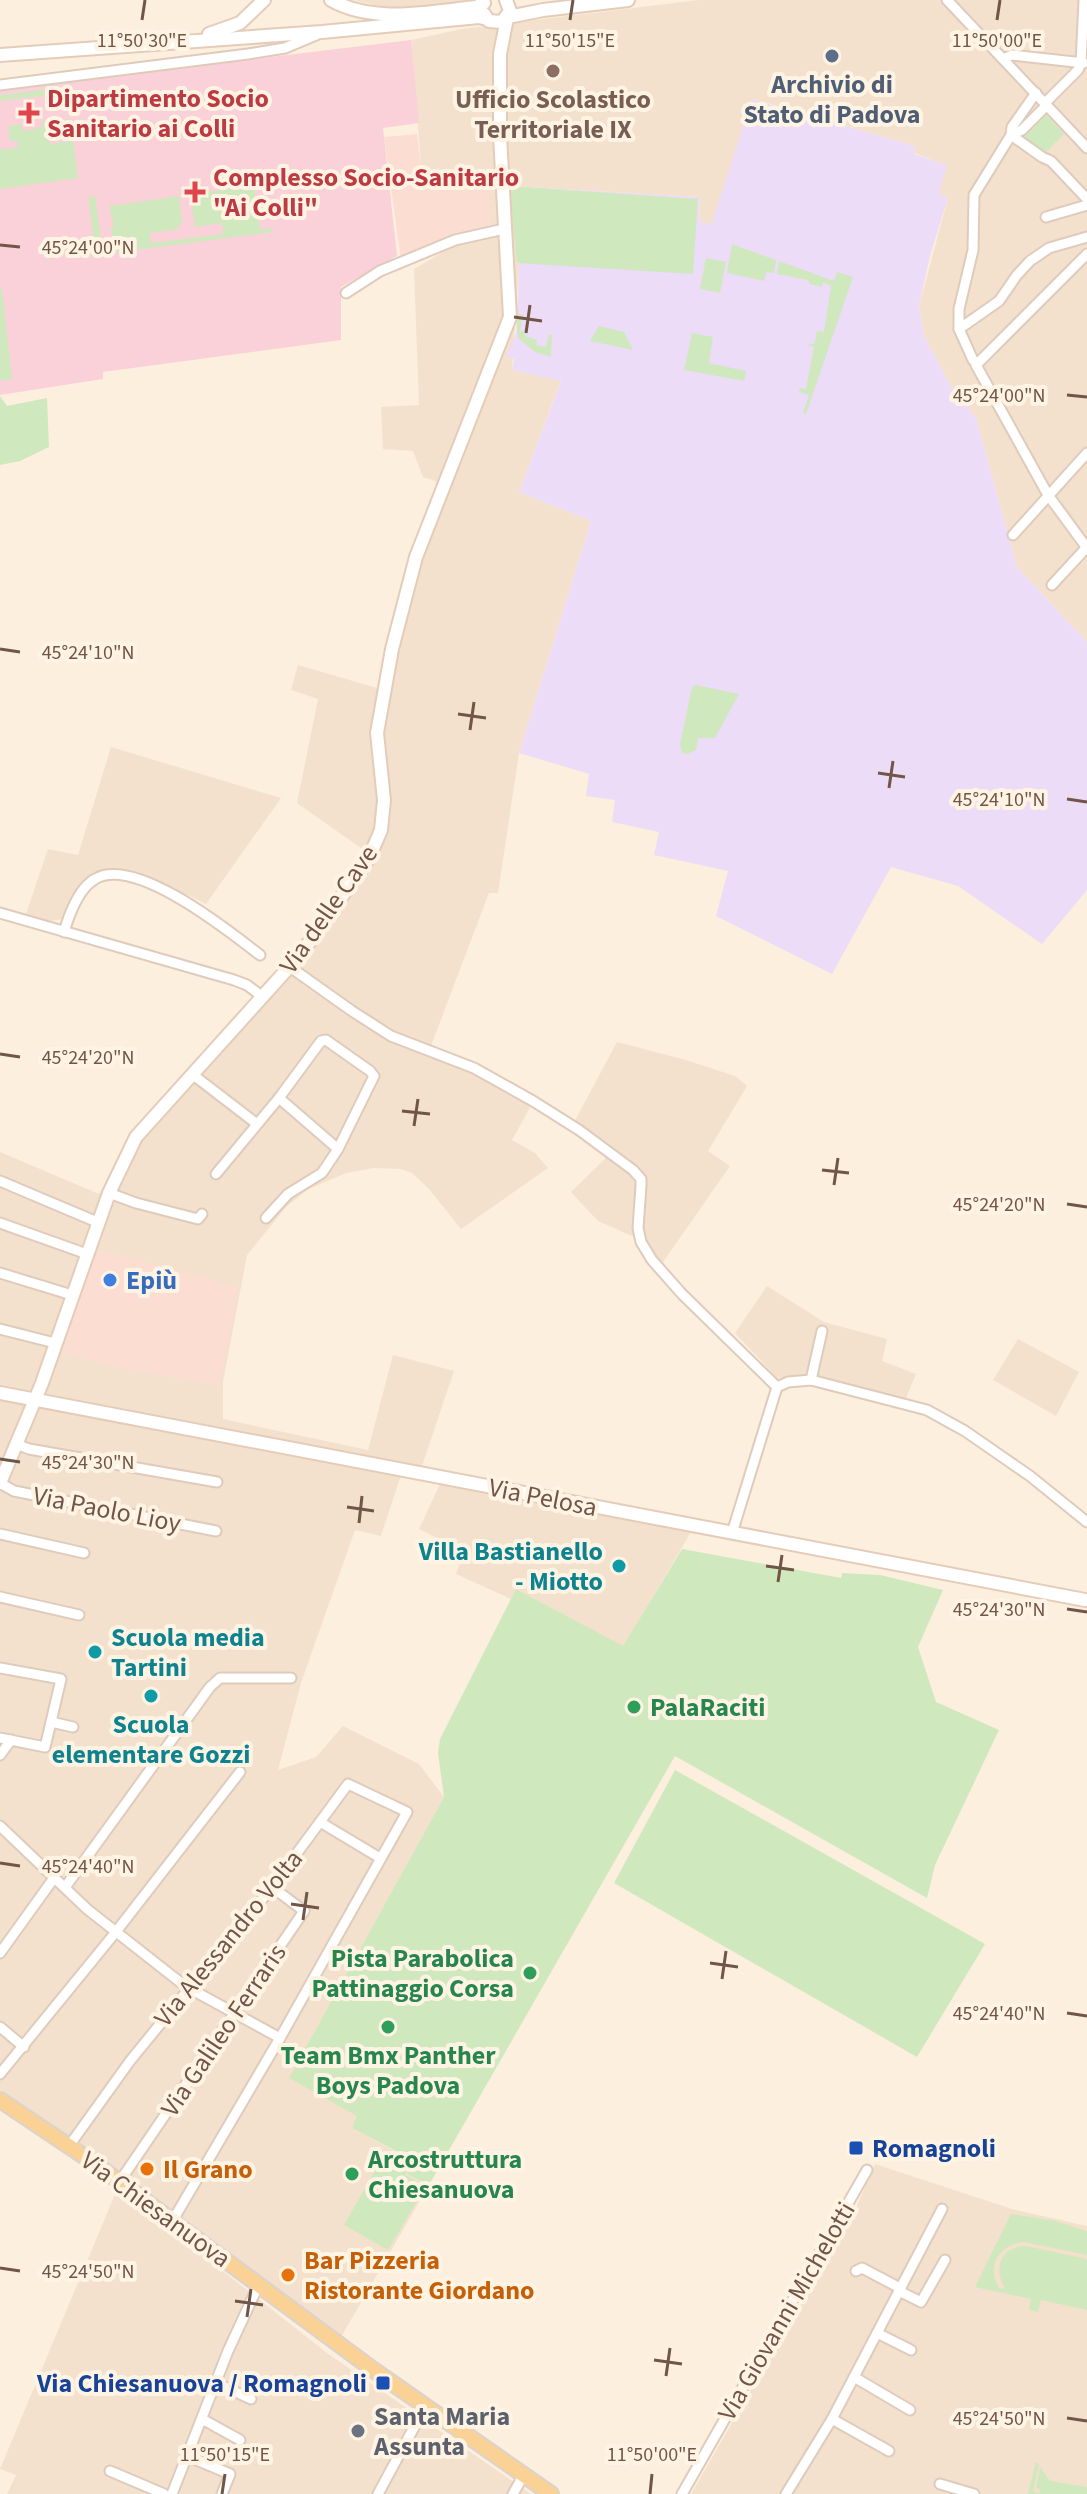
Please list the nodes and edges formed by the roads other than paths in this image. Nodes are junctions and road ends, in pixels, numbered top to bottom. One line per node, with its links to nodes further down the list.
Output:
1 (264, 0): 11 (street)
2 (331, 0): 6 (street)
3 (628, 0): 7 (street)
4 (947, 0): 16 (street)
5 (1084, 0): 17 (street)
6 (485, 1): 8 (street, Via delle Cave)
7 (508, 7): 8 (street); 13 (street, Via delle Cave)
8 (488, 20): 9 (street); 13 (street, Via delle Cave)
9 (322, 32): 10 (street); 12 (street)
10 (247, 37): 11 (street); 12 (street)
11 (127, 47): 14 (street)
12 (248, 54): 19 (street)
13 (500, 54): 29 (street, Via delle Cave)
14 (0, 55)
15 (1036, 58): 16 (street); 17 (street); 18 (street)
16 (1003, 59): 18 (street)
17 (1084, 63): 21 (street)
18 (1018, 75): 20 (street)
19 (0, 85)
20 (1036, 93): 21 (street); 24 (street)
21 (1046, 104): 22 (street); 24 (street)
22 (1073, 133): 23 (street); 25 (street)
23 (1087, 134)
24 (1011, 135): 26 (street); 33 (street)
25 (1087, 148)
26 (1087, 199)
27 (1087, 205): 28 (street)
28 (1046, 217)
29 (504, 229): 32 (street); 45 (street, Via delle Cave)
30 (1087, 237): 34 (street)
31 (1087, 254): 36 (street)
32 (346, 293)
33 (959, 309): 34 (street); 35 (street)
34 (977, 317): 35 (street)
35 (959, 329): 36 (street)
36 (974, 363): 38 (street)
37 (1087, 453): 38 (street)
38 (1048, 495): 39 (street); 40 (street)
39 (1013, 535)
40 (1087, 548): 41 (street)
41 (1052, 585)
42 (0, 913): 43 (street)
43 (64, 932): 44 (street); 46 (street)
44 (260, 955)
45 (290, 967): 46 (street, Via delle Cave); 65 (street)
46 (263, 997): 47 (street, Via delle Cave)
47 (192, 1074): 49 (street); 53 (street, Via delle Cave)
48 (279, 1098): 49 (street); 50 (street); 50 (street)
49 (257, 1124): 51 (street)
50 (338, 1149): 55 (street)
51 (216, 1174)
52 (0, 1181): 56 (street)
53 (109, 1193): 54 (street); 56 (street, Via delle Cave)
54 (202, 1214)
55 (266, 1218)
56 (97, 1222): 58 (street, Via delle Cave)
57 (0, 1223): 58 (street)
58 (87, 1254): 60 (street, Via delle Cave)
59 (0, 1273): 60 (street)
60 (72, 1295): 63 (street, Via delle Cave)
61 (0, 1329): 63 (street)
62 (822, 1331): 64 (street)
63 (55, 1343): 67 (street, Via delle Cave)
64 (811, 1380): 65 (street); 71 (street)
65 (777, 1387): 73 (street)
66 (0, 1393): 67 (street, Via Pelosa)
67 (35, 1399): 68 (street, Via delle Cave); 73 (street, Via Pelosa)
68 (16, 1444): 69 (street); 70 (street, Via delle Cave)
69 (217, 1482)
70 (0, 1483): 72 (street, Via Paolo Lioy)
71 (1087, 1522)
72 (216, 1531)
73 (732, 1533): 77 (street, Via Pelosa)
74 (0, 1534): 75 (street)
75 (84, 1553)
76 (0, 1597): 78 (street)
77 (1086, 1602)
78 (79, 1615)
79 (0, 1668): 81 (street)
80 (291, 1678): 90 (street)
81 (51, 1722): 82 (street); 83 (street)
82 (73, 1727)
83 (5, 1739): 84 (street)
84 (0, 1755)
85 (240, 1772): 92 (street)
86 (320, 1822): 88 (street); 88 (street, Via Alessandro Volta); 91 (street, Via Alessandro Volta)
87 (0, 1826): 89 (street)
88 (380, 1858): 97 (street)
89 (54, 1878): 90 (street); 93 (street)
90 (66, 1886): 92 (street)
91 (272, 1887): 94 (street, Via Alessandro Volta); 95 (street, Via Galileo Ferraris)
92 (115, 1933): 94 (street); 98 (street)
93 (2, 1947)
94 (189, 1989): 95 (street); 101 (street, Via Alessandro Volta)
95 (234, 2013): 97 (street); 103 (street, Via Galileo Ferraris)
96 (0, 2027): 98 (street)
97 (280, 2038): 105 (street)
98 (24, 2047): 99 (street)
99 (0, 2074)
100 (0, 2100): 101 (main road, Via Chiesanuova)
101 (69, 2146): 103 (main road, Via Chiesanuova)
102 (867, 2170): 131 (street, Via Giovanni Michelotti)
103 (120, 2181): 105 (main road, Via Chiesanuova)
104 (942, 2209): 109 (street)
105 (173, 2220): 108 (main road, Via Chiesanuova)
106 (945, 2260): 109 (street)
107 (856, 2271): 109 (street)
108 (259, 2284): 113 (street); 115 (main road, Via Chiesanuova)
109 (900, 2290): 110 (street)
110 (877, 2333): 111 (street); 112 (street)
111 (911, 2350)
112 (854, 2377): 116 (street); 118 (street)
113 (216, 2383): 114 (street); 117 (street)
114 (251, 2399)
115 (425, 2407): 123 (main road, Via Chiesanuova); 128 (street)
116 (910, 2410)
117 (202, 2419): 119 (street); 121 (street)
118 (832, 2419): 120 (street); 132 (street)
119 (240, 2440)
120 (889, 2451)
121 (187, 2456): 126 (street); 127 (street)
122 (110, 2471): 125 (street)
123 (523, 2476): 129 (street); 130 (main road, Via Chiesanuova)
124 (940, 2484): 133 (street)
125 (164, 2494)
126 (172, 2494)
127 (222, 2494)
128 (378, 2494)
129 (513, 2494)
130 (551, 2494)
131 (682, 2494)
132 (786, 2494)
133 (974, 2494)

